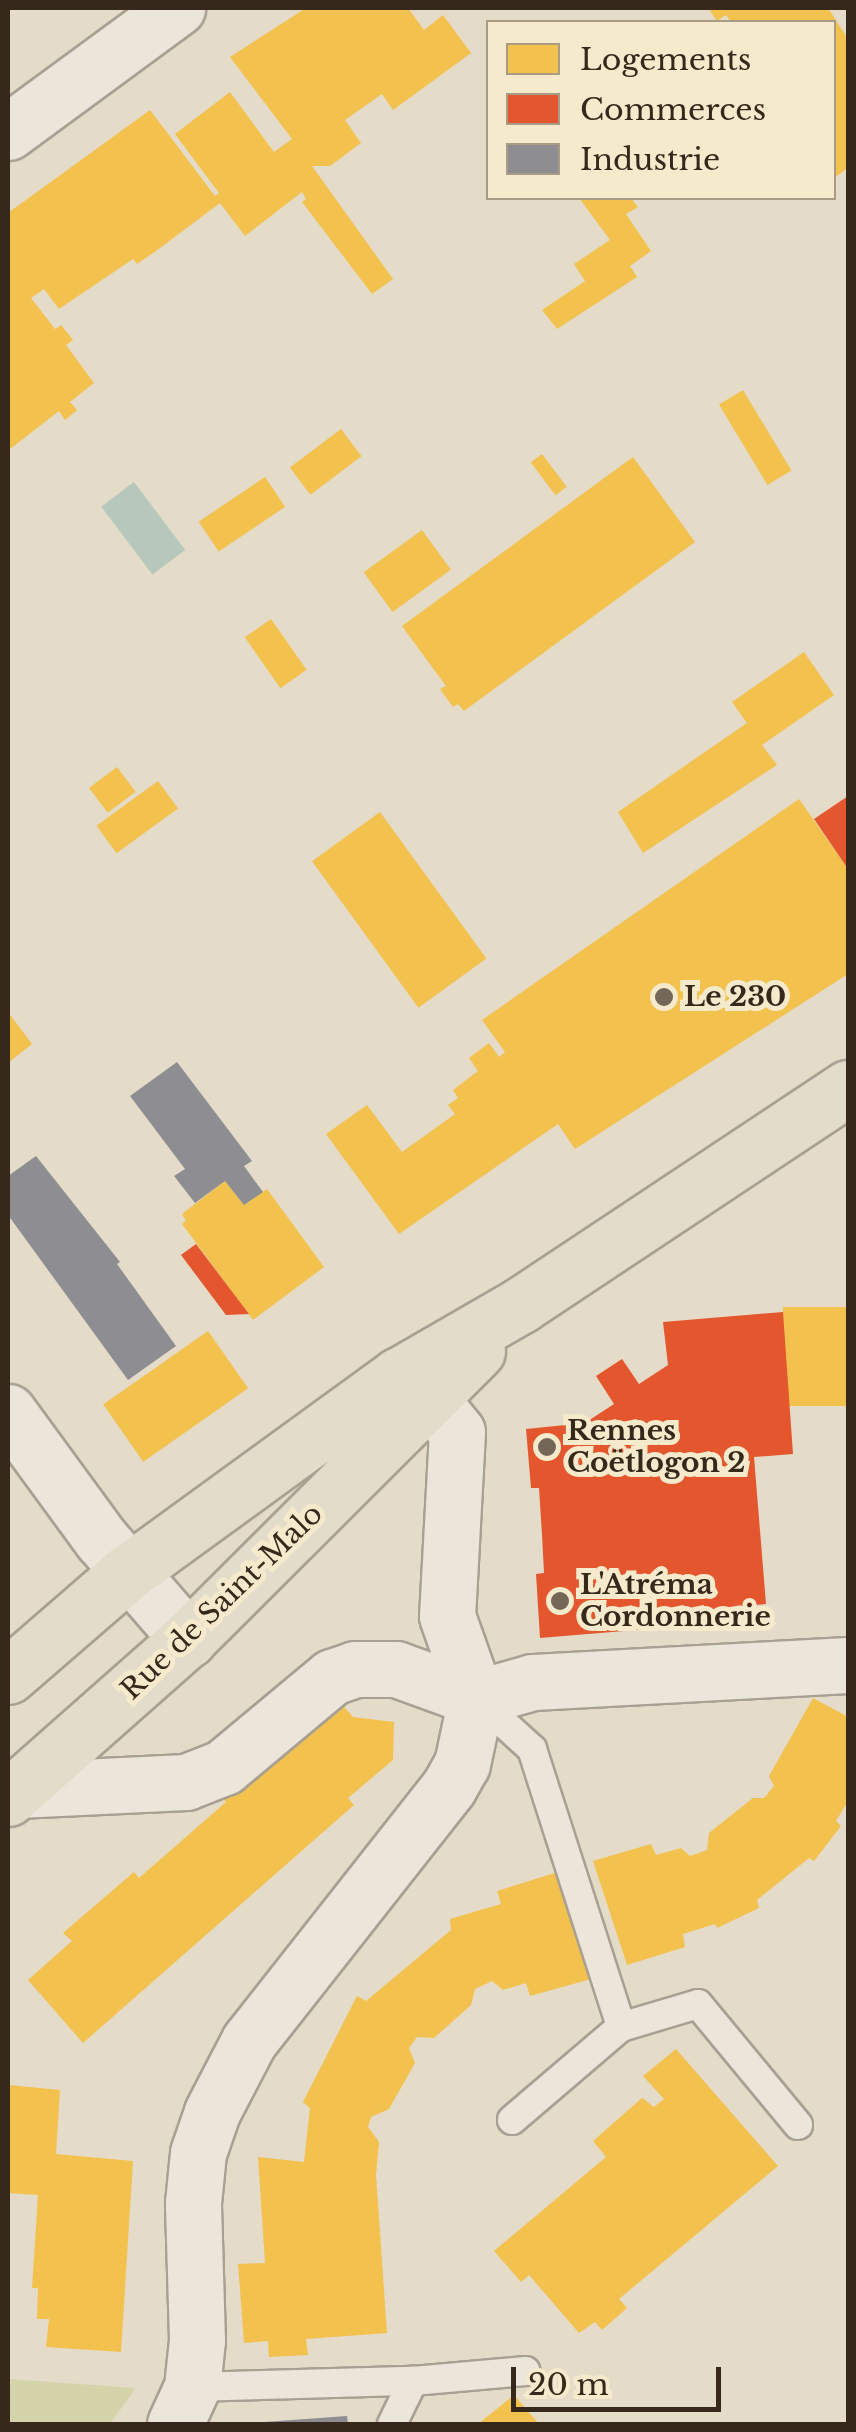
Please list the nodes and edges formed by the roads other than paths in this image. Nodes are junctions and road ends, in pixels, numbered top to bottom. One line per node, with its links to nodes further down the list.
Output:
1 (176, 8): 2 (street)
2 (8, 132)
3 (848, 1088): 4 (main road, Rue de Saint-Malo)
4 (414, 1388): 6 (main road, Rue de Saint-Malo); 7 (main road, Rue de Saint-Malo); 10 (street)
5 (8, 1412): 6 (street)
6 (128, 1572): 7 (street); 9 (main road, Rue de Saint-Malo)
7 (188, 1639): 11 (main road, Rue de Saint-Malo)
8 (848, 1665): 10 (street)
9 (8, 1676)
10 (476, 1698): 11 (street); 12 (lane); 17 (street)
11 (12, 1794)
12 (621, 2027): 13 (lane); 14 (lane)
13 (512, 2120)
14 (798, 2125)
15 (526, 2372): 16 (lane)
16 (412, 2381): 17 (lane); 18 (lane)
17 (184, 2406)
18 (392, 2424)

